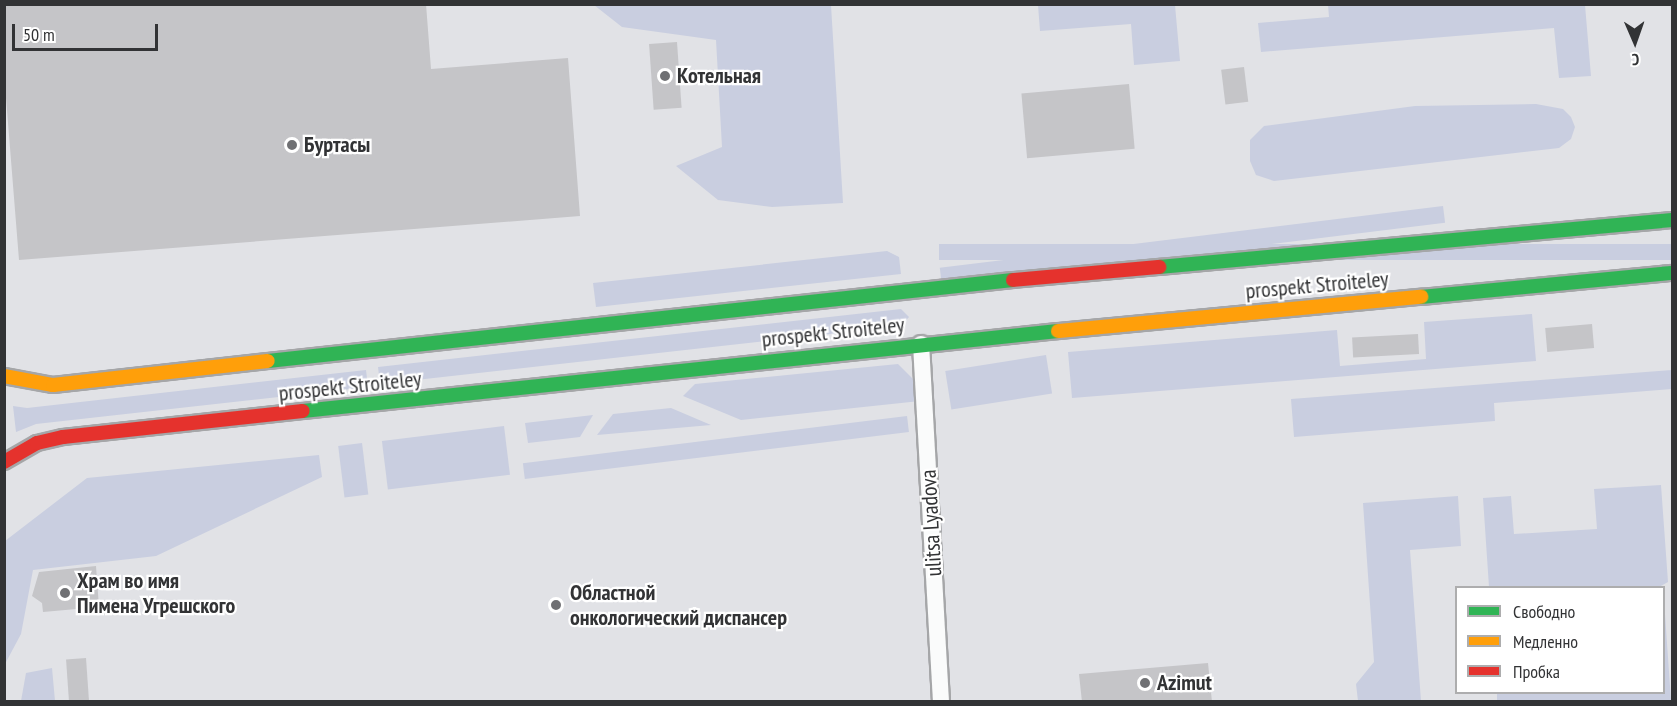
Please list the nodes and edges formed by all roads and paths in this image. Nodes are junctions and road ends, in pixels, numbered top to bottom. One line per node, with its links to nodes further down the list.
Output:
1 (1672, 220): 4 (main road, prospekt Stroiteley)
2 (1672, 273): 3 (main road, prospekt Stroiteley)
3 (921, 344): 5 (main road, prospekt Stroiteley); 6 (street, ulitsa Lyadova)
4 (4, 376)
5 (4, 462)
6 (941, 702)

